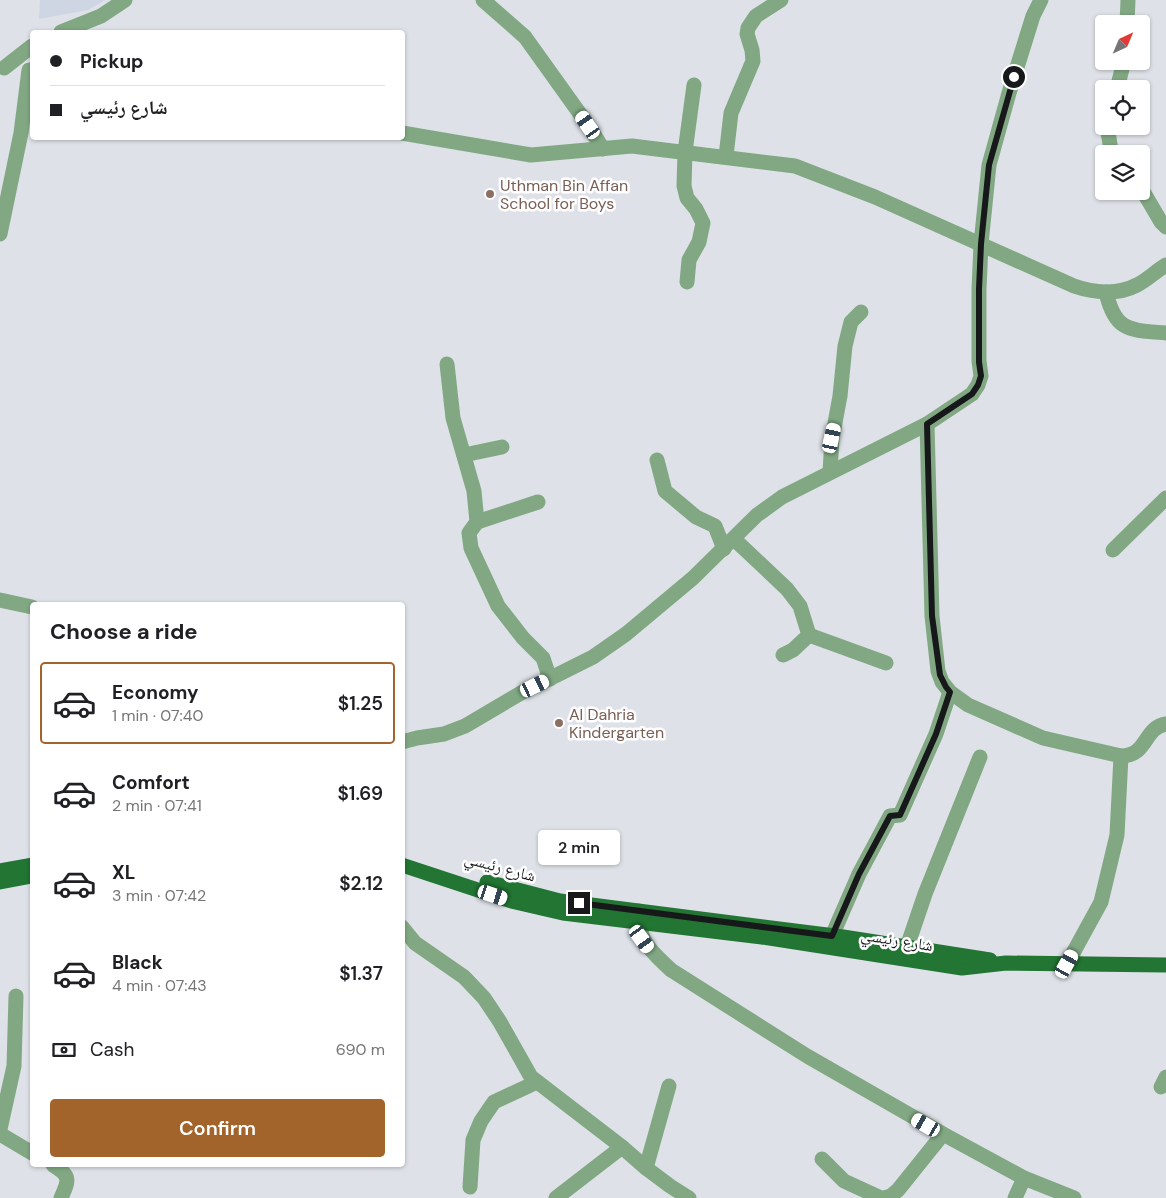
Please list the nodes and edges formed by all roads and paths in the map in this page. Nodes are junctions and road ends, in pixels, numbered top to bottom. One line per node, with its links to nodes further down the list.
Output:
1 (125, 0): 7 (street)
2 (483, 0): 14 (street)
3 (781, 0): 16 (street)
4 (1041, 0): 20 (street)
5 (1128, 0): 6 (street)
6 (1127, 15)
7 (66, 30)
8 (30, 47): 9 (street)
9 (2, 68): 10 (street)
10 (30, 70)
11 (30, 76): 19 (street)
12 (694, 85): 15 (street)
13 (405, 134): 14 (street)
14 (602, 149): 15 (street)
15 (685, 152): 16 (street); 22 (street)
16 (726, 156): 20 (street)
17 (1148, 200): 18 (street)
18 (1166, 227)
19 (0, 234)
20 (981, 244): 23 (street); 27 (street)
21 (1166, 264): 23 (street)
22 (687, 282)
23 (1106, 292): 25 (street)
24 (861, 312): 31 (street)
25 (1166, 333)
26 (447, 364): 29 (street)
27 (927, 424): 31 (street); 43 (street)
28 (502, 447): 29 (street)
29 (464, 455): 34 (street)
30 (657, 460): 35 (street)
31 (830, 472): 35 (street)
32 (1166, 498): 36 (street)
33 (538, 502): 34 (street)
34 (477, 522): 42 (street)
35 (729, 544): 39 (street); 42 (street)
36 (1113, 550)
37 (0, 600): 38 (street)
38 (30, 607)
39 (809, 635): 40 (street); 41 (street)
40 (783, 655)
41 (886, 663)
42 (550, 678): 45 (street)
43 (950, 692): 46 (street); 56 (street)
44 (1166, 724): 46 (street)
45 (405, 741)
46 (1121, 756): 58 (street)
47 (980, 757): 57 (street)
48 (405, 858): 54 (main road, شارع رئيسي)
49 (30, 865): 51 (main road)
50 (405, 866): 54 (main road, شارع رئيسي)
51 (0, 871)
52 (30, 876): 53 (main road)
53 (0, 882)
54 (638, 917): 56 (main road, شارع رئيسي); 57 (main road, شارع رئيسي); 65 (street)
55 (405, 931): 61 (street)
56 (832, 936): 57 (main road, شارع رئيسي)
57 (906, 953): 58 (main road, شارع رئيسي)
58 (1067, 964): 59 (main road, شارع رئيسي)
59 (1166, 965)
60 (16, 996): 63 (street)
61 (537, 1082): 66 (street); 73 (street)
62 (668, 1086): 70 (street)
63 (0, 1129)
64 (0, 1134): 67 (street)
65 (943, 1134): 72 (street); 77 (street)
66 (622, 1147): 70 (street); 75 (street)
67 (30, 1152)
68 (822, 1159): 77 (street)
69 (56, 1167): 71 (street)
70 (646, 1168): 76 (street)
71 (70, 1170): 74 (street)
72 (1024, 1178): 78 (street); 79 (street)
73 (470, 1187)
74 (61, 1198)
75 (556, 1198)
76 (689, 1198)
77 (882, 1198)
78 (1015, 1198)
79 (1074, 1198)

